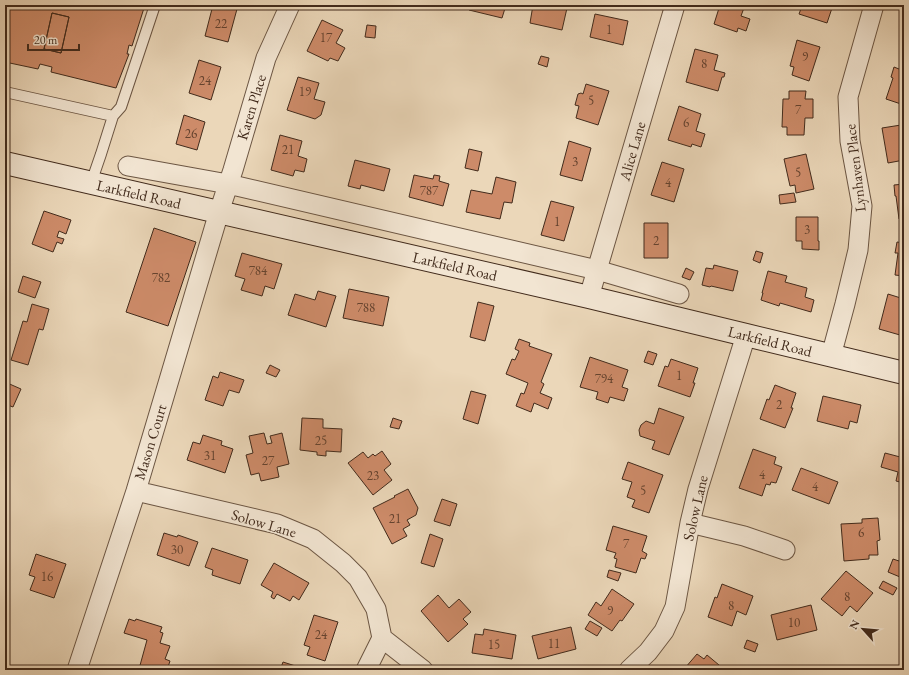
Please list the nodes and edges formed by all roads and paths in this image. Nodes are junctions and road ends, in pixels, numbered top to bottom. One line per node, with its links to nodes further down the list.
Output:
1 (155, 5): 6 (lane)
2 (290, 5): 10 (street, Karen Place)
3 (675, 5): 12 (street, Alice Lane)
4 (874, 5): 16 (street, Lynhaven Place)
5 (5, 92): 6 (lane)
6 (113, 116): 9 (lane)
7 (5, 163): 9 (main road, Larkfield Road)
8 (128, 166): 10 (street, Larkfield Road)
9 (91, 183): 11 (main road, Larkfield Road)
10 (228, 184): 11 (street, Karen Place); 12 (street, Larkfield Road)
11 (219, 212): 14 (main road, Larkfield Road); 18 (street, Mason Court)
12 (597, 270): 13 (street, Larkfield Road); 14 (street, Alice Lane)
13 (679, 294)
14 (589, 297): 15 (main road, Larkfield Road)
15 (746, 336): 16 (main road, Larkfield Road); 19 (street, Solow Lane)
16 (830, 356): 17 (main road, Larkfield Road)
17 (904, 373)
18 (136, 491): 21 (street, Solow Lane); 22 (street, Mason Court)
19 (690, 523): 20 (street); 25 (street, Solow Lane)
20 (785, 550)
21 (382, 638): 23 (street); 24 (street)
22 (77, 670)
23 (366, 670)
24 (422, 670)
25 (629, 670)

